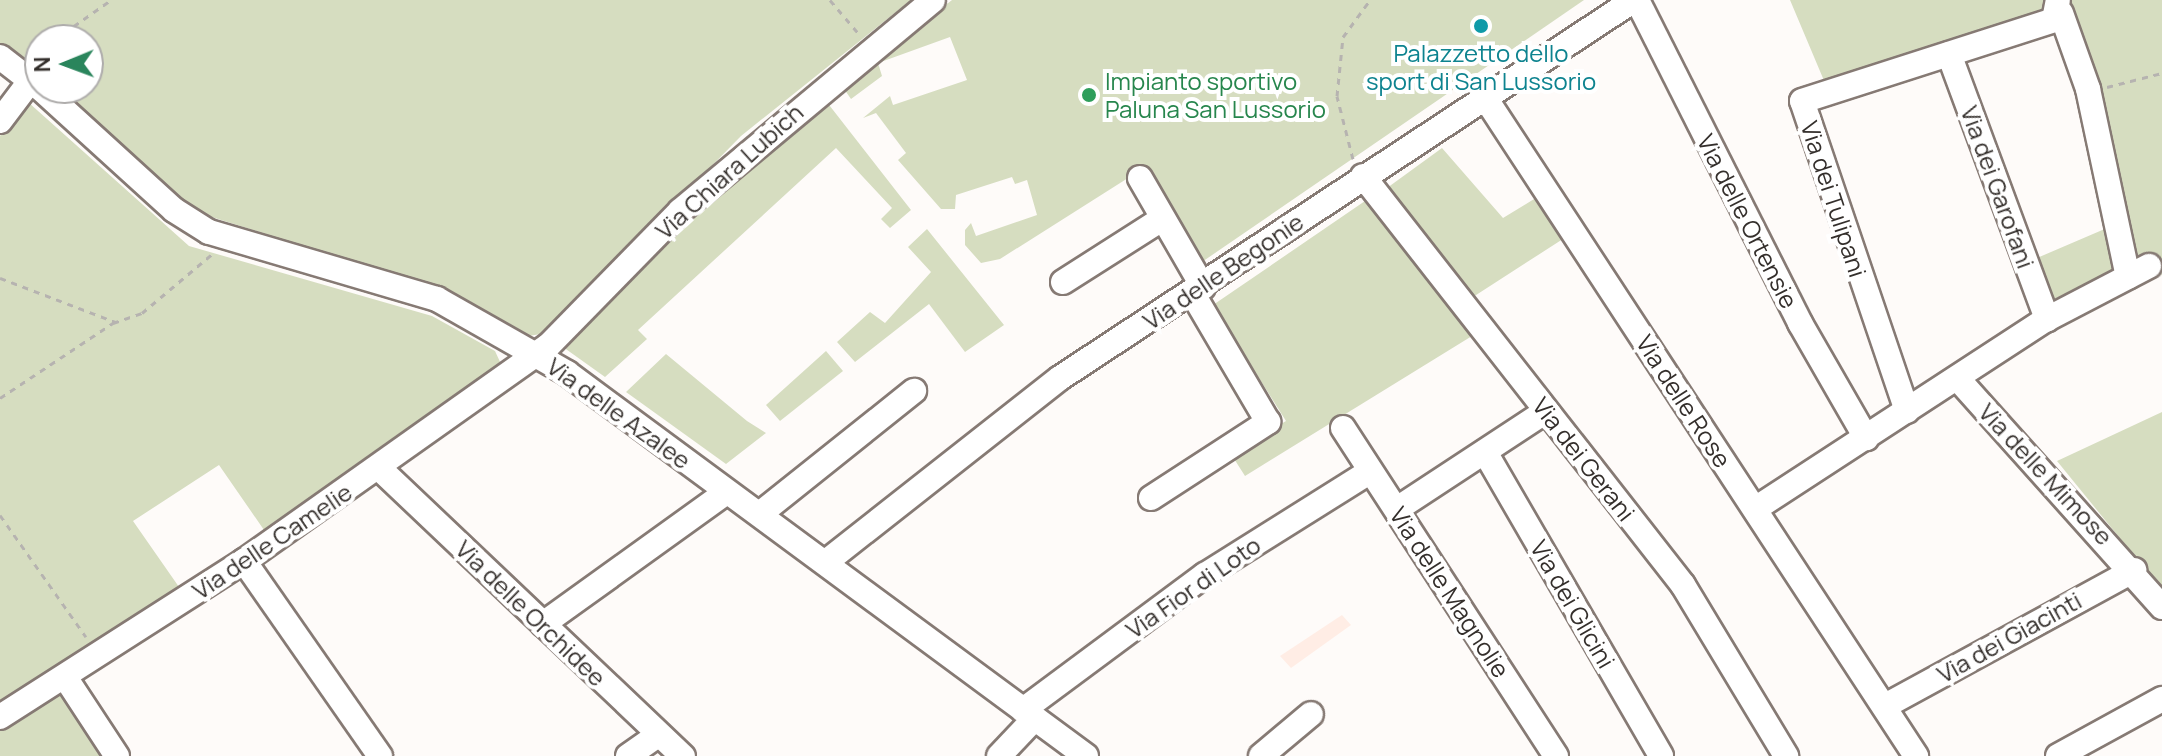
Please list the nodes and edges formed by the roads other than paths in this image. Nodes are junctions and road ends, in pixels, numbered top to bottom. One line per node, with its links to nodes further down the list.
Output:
1 (933, 0): 17 (street, Via Chiara Lubich)
2 (1636, 0): 7 (street, Via delle Begonie); 23 (street, Via delle Ortensie)
3 (2058, 11): 4 (street, Via dei Tulipani); 16 (street)
4 (1949, 54): 16 (street, Via dei Garofani); 21 (street, Via dei Tulipani)
5 (0, 57): 6 (street, Via delle Azalee)
6 (24, 75)
7 (1484, 96): 11 (street, Via delle Begonie); 30 (street, Via delle Rose)
8 (24, 98): 10 (street)
9 (58, 104): 17 (street, Via delle Azalee)
10 (0, 121)
11 (1363, 176): 15 (street, Via delle Begonie); 20 (street, Via dei Gerani)
12 (1140, 178): 13 (street)
13 (1162, 219): 14 (street); 15 (street)
14 (1063, 282)
15 (1198, 290): 28 (street); 33 (street, Via delle Begonie)
16 (2047, 319): 18 (street)
17 (536, 355): 25 (street, Via delle Camelie); 27 (street, Via delle Azalee)
18 (1958, 379): 21 (street); 34 (street, Via delle Mimose)
19 (914, 391): 31 (street)
20 (1546, 411): 24 (street); 53 (street, Via dei Gerani)
21 (1907, 411): 23 (street)
22 (1343, 428): 26 (street, Via delle Magnolie)
23 (1866, 438): 30 (street)
24 (1485, 452): 29 (street); 52 (street, Via dei Glicini)
25 (379, 468): 32 (street, Via delle Camelie); 36 (street, Via delle Orchidee)
26 (1369, 472): 29 (street, Via delle Magnolie); 40 (street, Via Fior di Loto)
27 (727, 492): 31 (street, Via delle Azalee); 36 (street)
28 (1151, 498)
29 (1397, 509): 51 (street, Via delle Magnolie)
30 (1755, 509): 39 (street, Via delle Rose)
31 (761, 513): 33 (street, Via delle Azalee)
32 (244, 561): 37 (street, Via delle Camelie); 45 (street)
33 (826, 562): 40 (street, Via delle Azalee)
34 (2134, 570): 35 (street, Via delle Mimose); 39 (street, Via dei Giacinti)
35 (2162, 607)
36 (543, 624): 43 (street, Via delle Orchidee)
37 (67, 680): 42 (street, Via delle Camelie); 44 (street)
38 (2162, 699): 55 (street)
39 (1885, 706): 54 (street, Via delle Rose)
40 (1029, 714): 48 (street); 49 (street, Via delle Azalee)
41 (1311, 714): 50 (street)
42 (0, 717)
43 (658, 735): 46 (street); 47 (street, Via delle Orchidee)
44 (117, 756)
45 (380, 756)
46 (628, 756)
47 (683, 756)
48 (999, 756)
49 (1086, 756)
50 (1261, 756)
51 (1556, 756)
52 (1661, 756)
53 (1786, 756)
54 (1916, 756)
55 (2058, 756)

